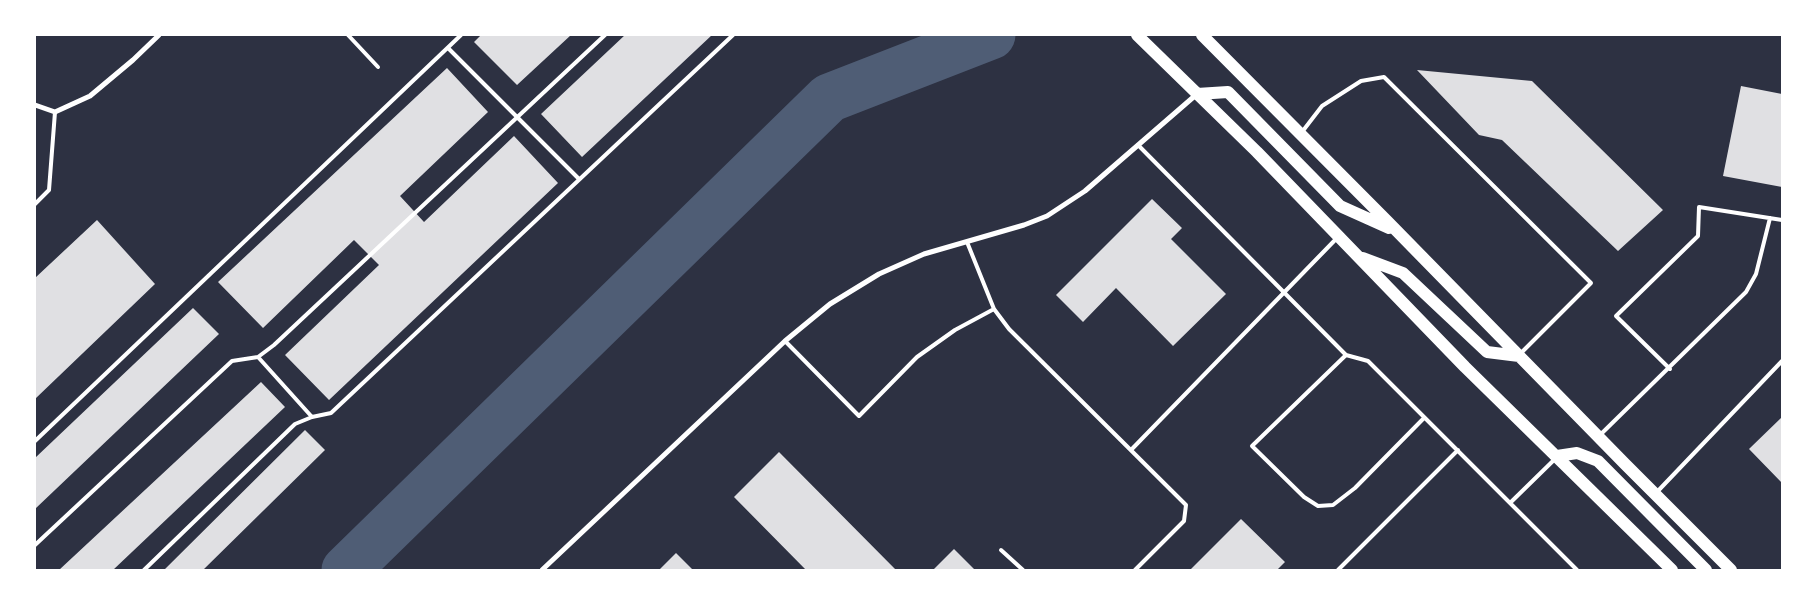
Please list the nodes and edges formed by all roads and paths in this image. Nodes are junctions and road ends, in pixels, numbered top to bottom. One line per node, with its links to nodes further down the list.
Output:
1 (159, 35): 12 (street)
2 (348, 35): 9 (lane)
3 (461, 35): 8 (lane)
4 (605, 35): 13 (lane)
5 (733, 35): 16 (lane)
6 (1137, 35): 10 (main road)
7 (1202, 35): 14 (main road)
8 (448, 48): 13 (lane); 35 (lane)
9 (378, 67)
10 (1197, 94): 15 (street); 20 (main road); 21 (main road)
11 (35, 105): 12 (street)
12 (55, 112): 17 (lane)
13 (517, 118): 16 (lane); 29 (lane)
14 (1300, 134): 20 (main road); 28 (lane)
15 (1138, 145): 22 (street); 24 (lane)
16 (579, 179): 32 (lane)
17 (35, 204)
18 (1770, 218): 19 (lane); 31 (lane); 31 (lane)
19 (1782, 220)
20 (1398, 232): 28 (main road)
21 (1338, 237): 23 (main road); 24 (lane)
22 (967, 242): 25 (lane); 26 (street)
23 (1358, 257): 28 (main road); 38 (main road)
24 (1284, 292): 27 (lane); 36 (lane)
25 (994, 309): 26 (lane); 36 (lane)
26 (784, 341): 44 (street)
27 (1346, 355): 33 (lane); 33 (lane)
28 (1519, 356): 34 (main road)
29 (258, 357): 32 (lane); 41 (lane)
30 (1782, 361): 39 (lane)
31 (1670, 369): 34 (lane)
32 (312, 416): 43 (lane)
33 (1424, 418): 37 (lane)
34 (1598, 437): 39 (main road)
35 (35, 441)
36 (1131, 450): 46 (lane)
37 (1458, 450): 40 (lane); 47 (lane)
38 (1557, 456): 40 (lane); 49 (main road); 50 (main road)
39 (1654, 494): 51 (main road)
40 (1510, 503): 48 (lane)
41 (35, 545)
42 (1001, 550): 45 (lane)
43 (144, 570)
44 (542, 570)
45 (1023, 570)
46 (1135, 570)
47 (1338, 570)
48 (1577, 570)
49 (1672, 570)
50 (1706, 570)
51 (1731, 570)

